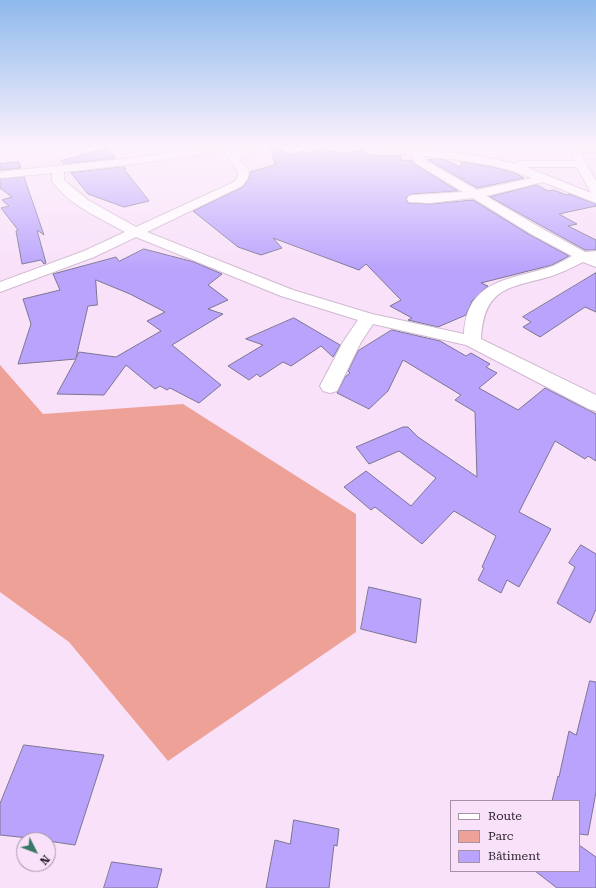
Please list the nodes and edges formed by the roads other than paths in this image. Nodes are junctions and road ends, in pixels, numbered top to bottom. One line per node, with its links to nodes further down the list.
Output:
1 (64, 187): 9 (street)
2 (231, 187): 9 (street)
3 (465, 187): 6 (street)
4 (504, 187): 6 (street)
5 (567, 187): 8 (street)
6 (476, 194): 7 (street); 10 (street)
7 (413, 199)
8 (596, 199)
9 (135, 232): 11 (street); 12 (street)
10 (592, 258): 13 (street)
11 (0, 287)
12 (368, 318): 13 (street); 14 (street)
13 (472, 342): 15 (street)
14 (330, 386)
15 (596, 404)

